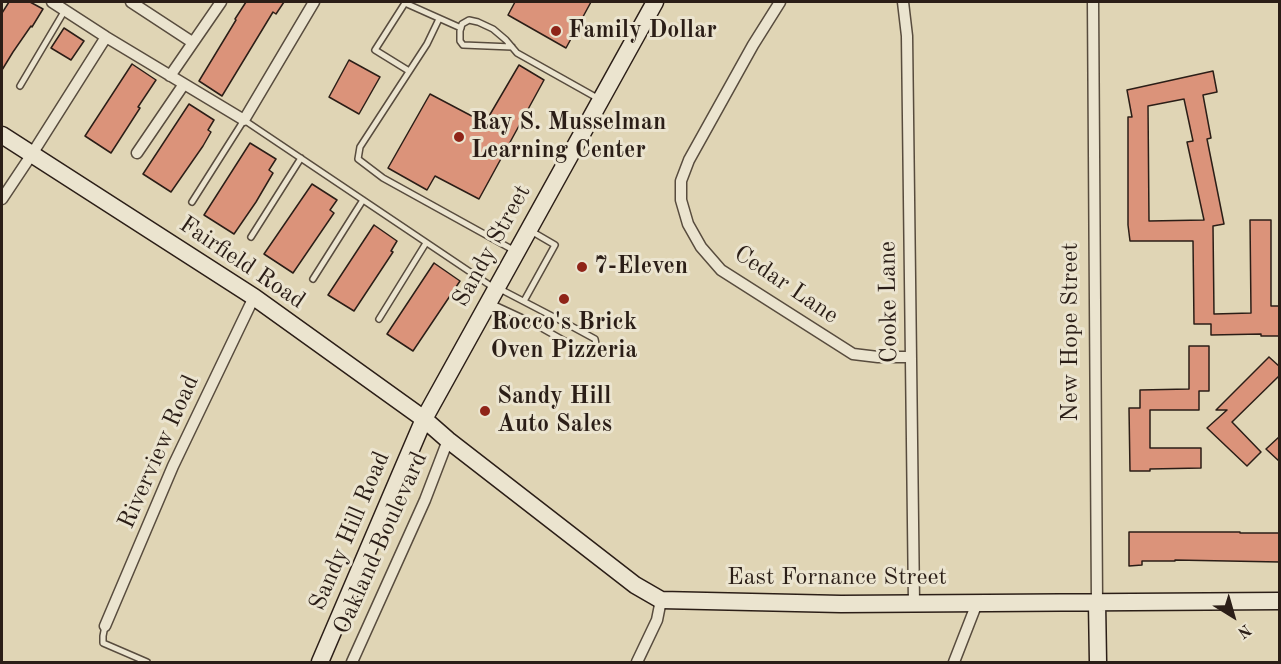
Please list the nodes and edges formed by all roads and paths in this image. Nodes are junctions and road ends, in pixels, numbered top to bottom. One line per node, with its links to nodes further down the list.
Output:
1 (54, 2): 9 (street)
2 (131, 2): 13 (street)
3 (220, 2): 13 (street)
4 (314, 2): 20 (street)
5 (654, 2): 19 (main road, Sandy Street)
6 (780, 2): 37 (street, Cedar Lane)
7 (903, 2): 37 (street, Cooke Lane)
8 (1093, 2): 42 (street, New Hope Street)
9 (65, 10): 12 (street); 18 (lane)
10 (439, 19): 11 (lane); 15 (lane); 15 (lane)
11 (461, 28): 14 (lane); 14 (lane)
12 (106, 37): 16 (street); 23 (street)
13 (192, 42): 16 (street)
14 (512, 47): 19 (lane)
15 (409, 71): 31 (lane)
16 (170, 76): 17 (street)
17 (184, 84): 20 (street); 22 (street)
18 (20, 86)
19 (601, 100): 28 (main road, Sandy Street)
20 (244, 120): 24 (lane); 27 (lane)
21 (2, 135): 23 (main road, Fairfield Road)
22 (137, 153)
23 (32, 154): 25 (street); 34 (main road, Fairfield Road)
24 (301, 158): 26 (lane); 29 (lane)
25 (2, 200)
26 (363, 200): 30 (lane); 32 (lane)
27 (192, 202)
28 (529, 230): 31 (main road, Sandy Street); 35 (lane)
29 (251, 237)
30 (426, 243): 33 (lane); 36 (lane)
31 (517, 251): 33 (main road, Sandy Street)
32 (314, 279)
33 (494, 293): 35 (lane); 35 (lane); 38 (main road, Sandy Street)
34 (254, 297): 38 (main road, Fairfield Road); 45 (street, Riverview Road)
35 (524, 301)
36 (378, 319)
37 (911, 357): 43 (street, Cooke Lane)
38 (424, 419): 39 (main road, Fairfield Road); 47 (main road, Sandy Hill Road)
39 (448, 440): 40 (main road, East Fornance Street); 48 (street, Oakland Boulevard)
40 (661, 600): 43 (main road, East Fornance Street); 49 (street)
41 (1280, 601): 42 (main road, East Fornance Street)
42 (1097, 602): 44 (main road, East Fornance Street); 51 (main road, New Hope Street)
43 (914, 603): 44 (main road, East Fornance Street)
44 (977, 603): 50 (street)
45 (105, 626): 46 (lane)
46 (147, 663)
47 (320, 663)
48 (352, 663)
49 (637, 663)
50 (954, 663)
51 (1098, 663)

